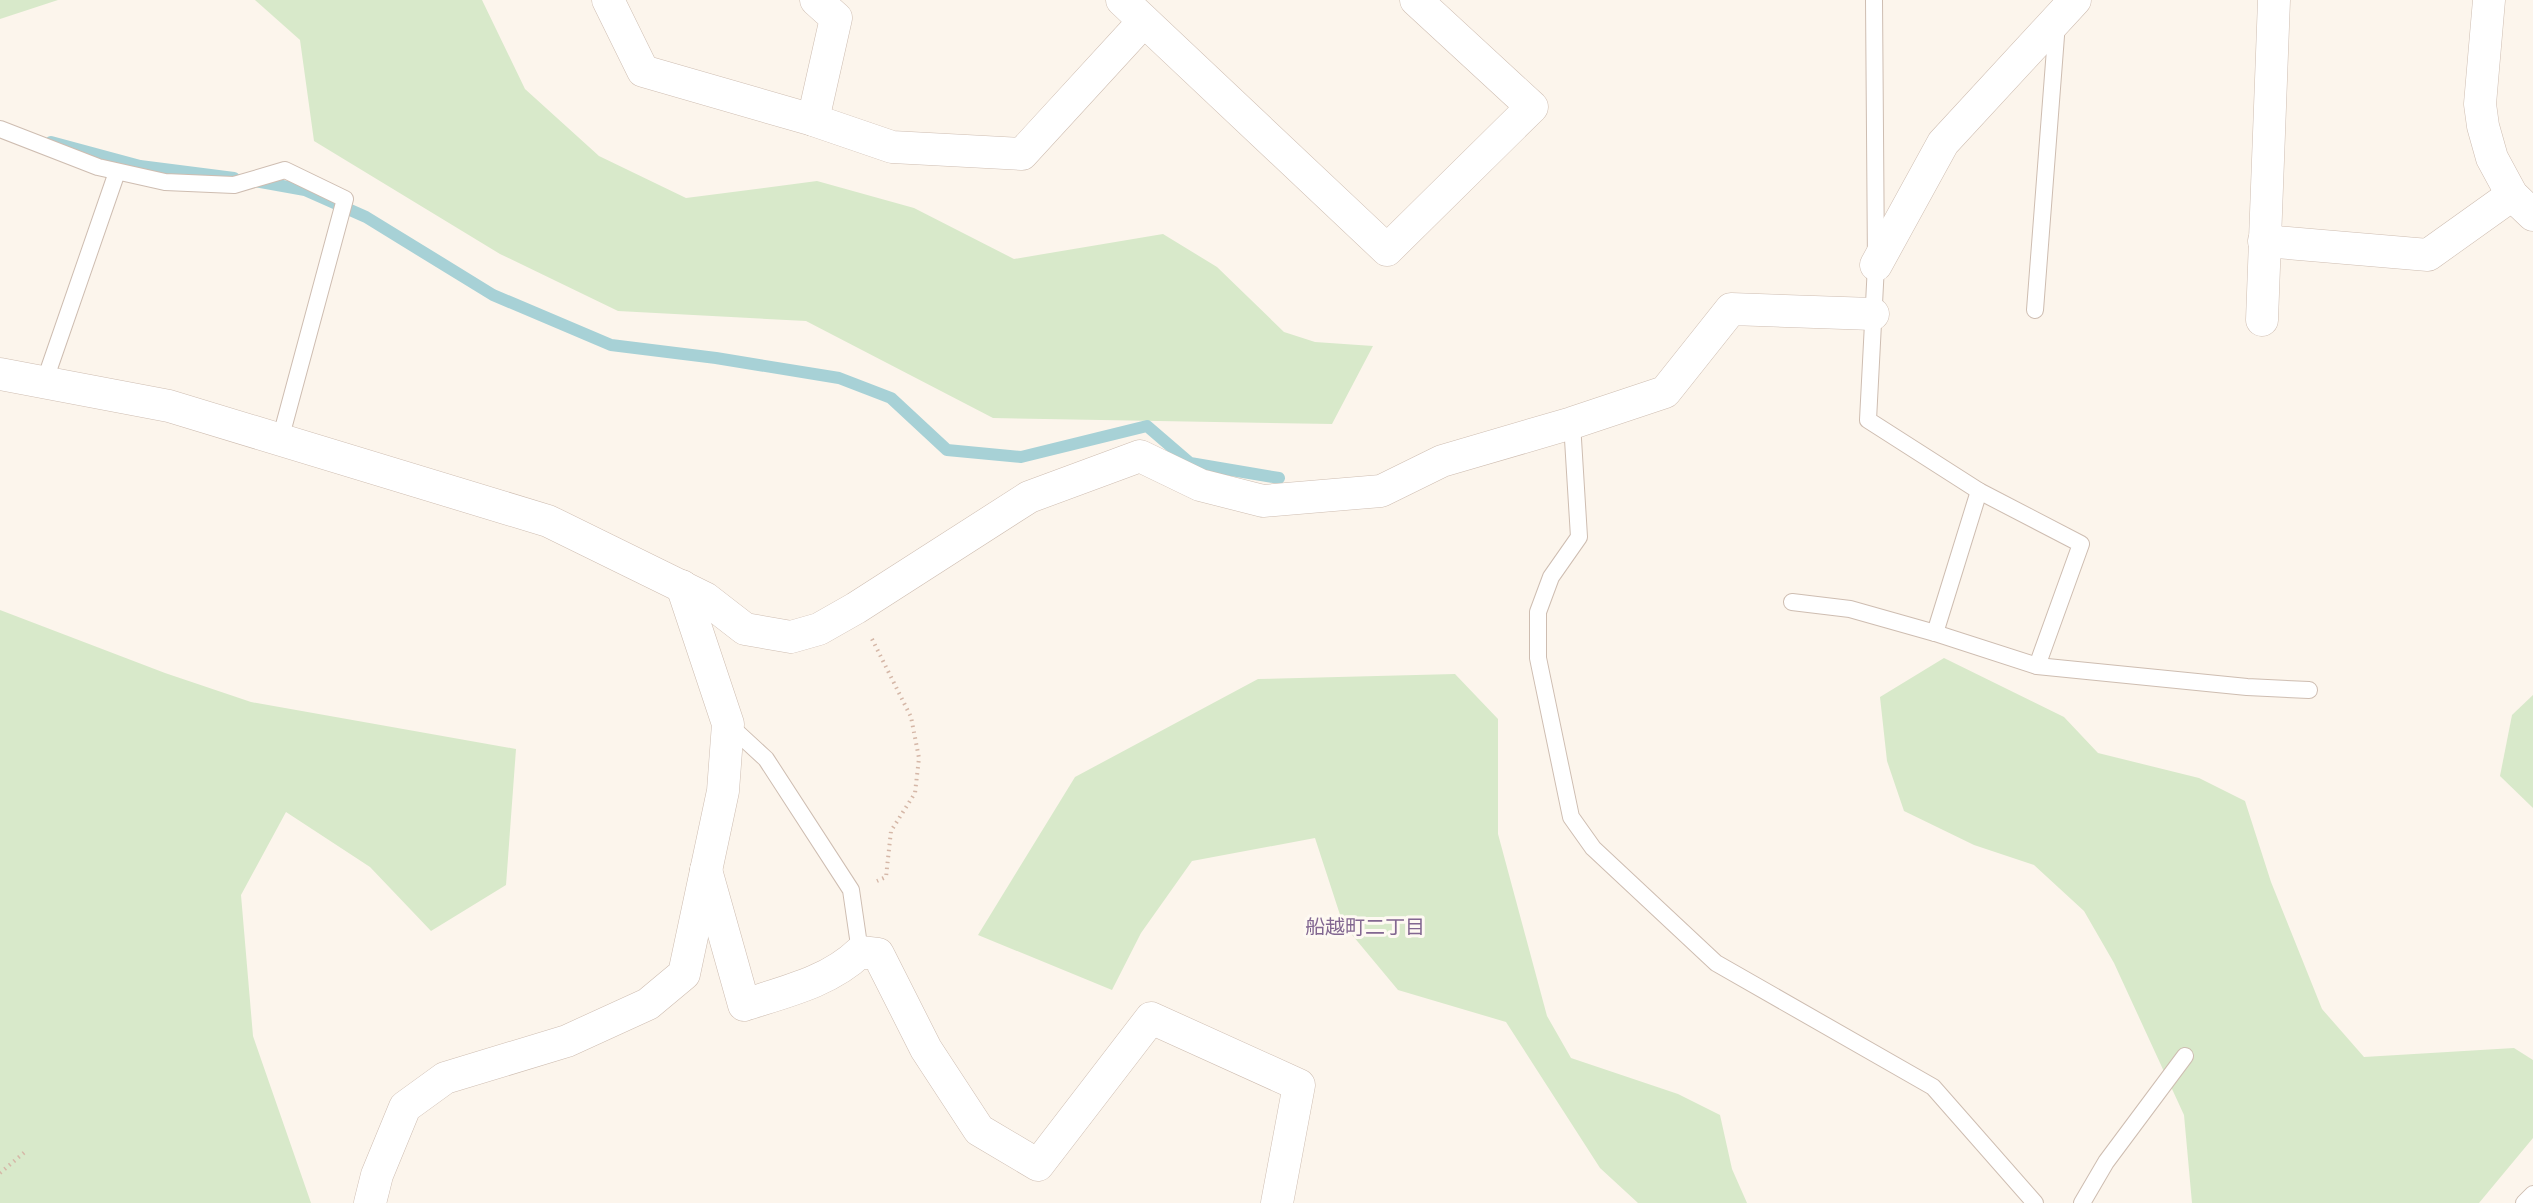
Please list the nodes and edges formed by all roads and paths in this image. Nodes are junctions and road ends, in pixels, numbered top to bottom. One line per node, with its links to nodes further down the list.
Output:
1 (608, 0): 9 (street)
2 (816, 0): 9 (street)
3 (1416, 0): 7 (street)
4 (1874, 0): 14 (lane)
5 (2274, 0): 13 (street)
6 (2489, 0): 12 (street)
7 (1133, 10): 9 (street)
8 (2067, 10): 14 (street); 15 (lane)
9 (813, 120)
10 (0, 129): 11 (lane)
11 (117, 172): 19 (lane); 21 (lane)
12 (2522, 205): 13 (street)
13 (2264, 241): 17 (street)
14 (1876, 265): 16 (lane)
15 (2035, 310)
16 (1873, 314): 20 (street); 22 (lane)
17 (2262, 320)
18 (0, 374): 19 (street)
19 (44, 383): 21 (street)
20 (1572, 423): 25 (street); 39 (lane)
21 (280, 440): 23 (street)
22 (1979, 491): 26 (lane); 27 (lane)
23 (682, 586): 25 (street); 29 (street)
24 (1792, 602): 26 (lane)
25 (856, 608): 31 (path)
26 (1935, 633): 27 (lane)
27 (2037, 666): 28 (lane)
28 (2309, 690)
29 (728, 724): 30 (street); 31 (lane)
30 (706, 870): 32 (street); 37 (street)
31 (851, 890): 32 (lane)
32 (860, 952): 38 (street)
33 (2185, 1056): 40 (lane)
34 (26, 1151): 35 (path)
35 (0, 1173)
36 (2533, 1194): 41 (lane)
37 (370, 1203)
38 (1277, 1203)
39 (2036, 1203)
40 (2082, 1203)
41 (2524, 1203)

